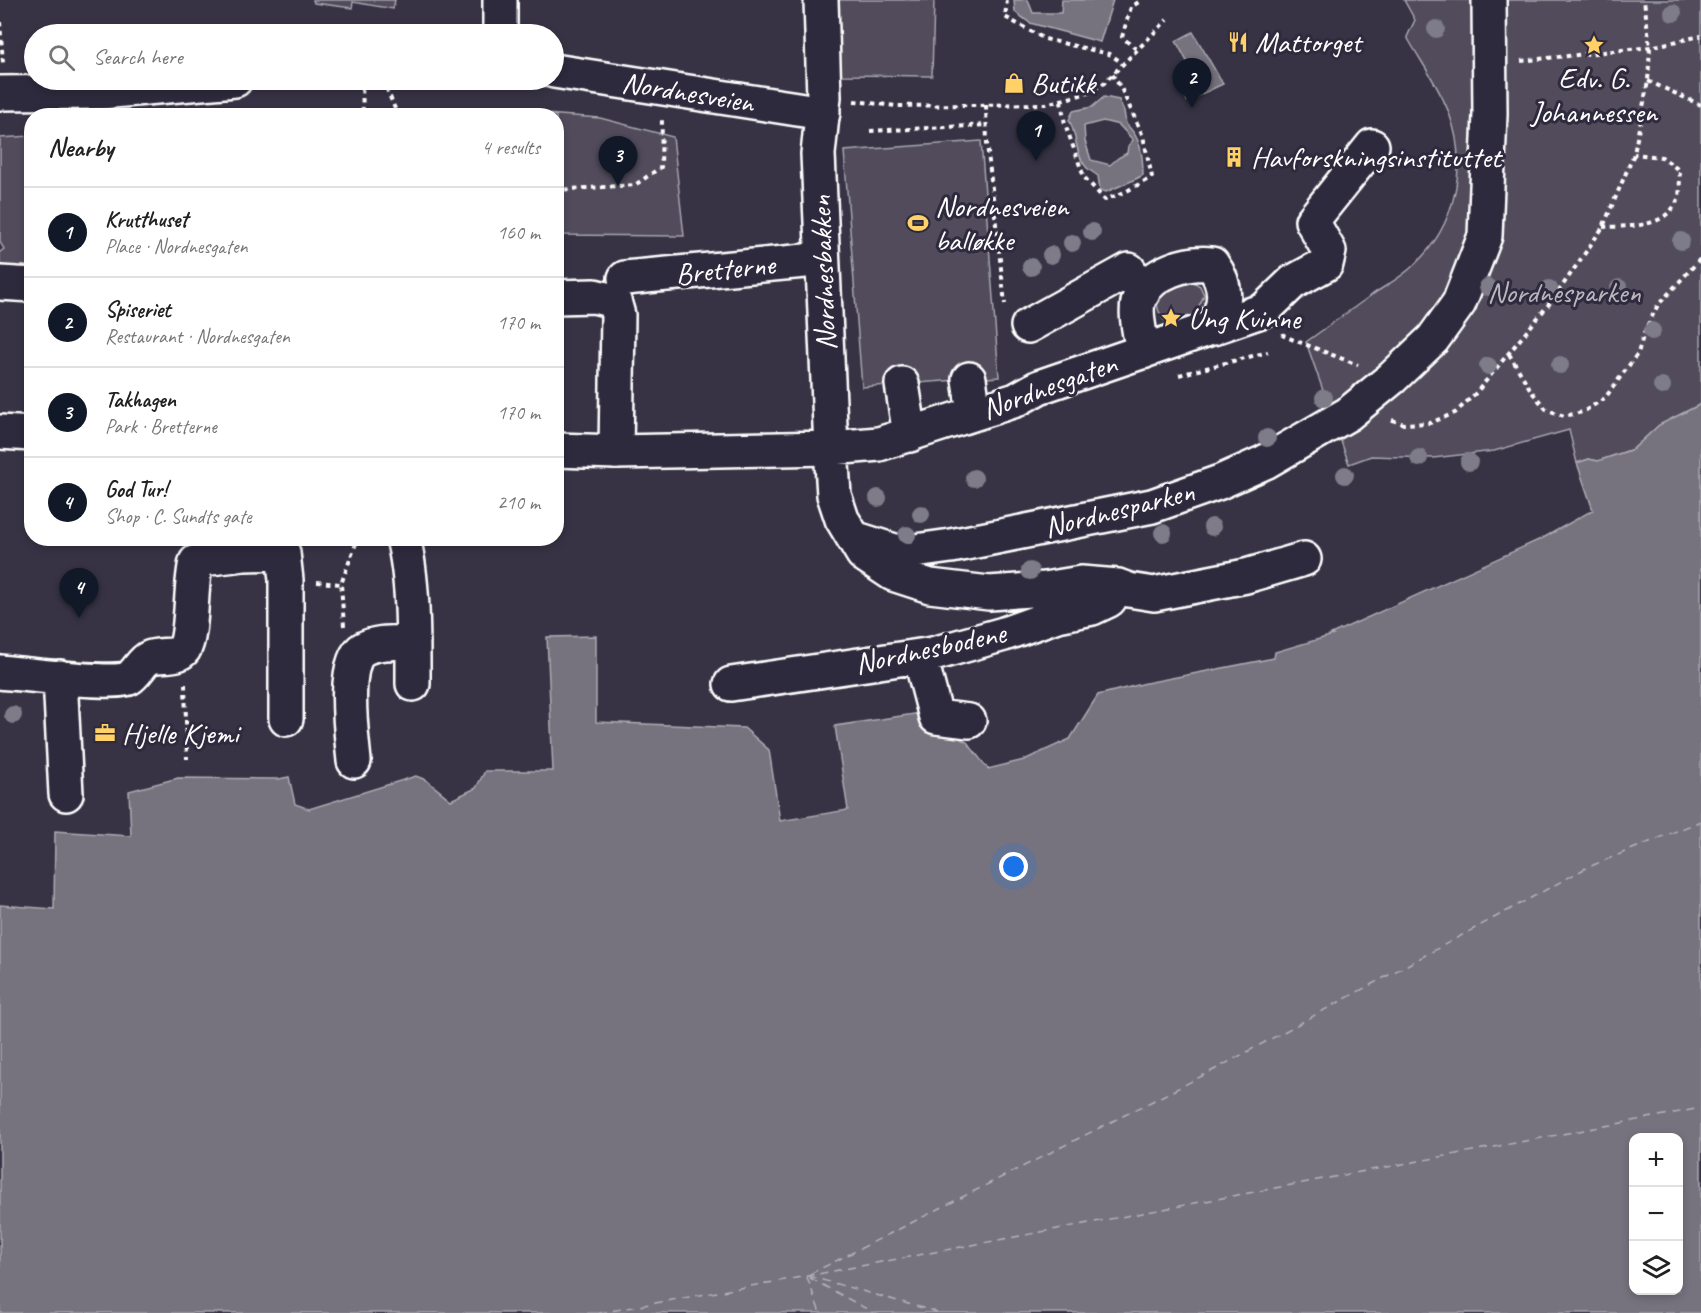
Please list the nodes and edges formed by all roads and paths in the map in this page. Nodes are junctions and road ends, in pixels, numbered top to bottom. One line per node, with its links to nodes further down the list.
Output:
1 (500, 0): 9 (street)
2 (821, 0): 25 (street, Nordnesbakken)
3 (1007, 0): 14 (path)
4 (1142, 0): 12 (path)
5 (1489, 0): 15 (street, Nordnesparken)
6 (1644, 0): 11 (path)
7 (1167, 20): 12 (path)
8 (0, 22): 13 (path)
9 (500, 24)
10 (1701, 36): 11 (path)
11 (1650, 47): 15 (path); 18 (path)
12 (1136, 49): 14 (path)
13 (2, 52)
14 (1123, 63): 17 (path)
15 (1489, 65): 48 (street, Nordnesparken)
16 (564, 72): 19 (street, Nordnesveien)
17 (1112, 75): 24 (path); 24 (path)
18 (1648, 81): 27 (path); 33 (path)
19 (663, 87): 25 (street, Nordnesveien); 34 (path)
20 (123, 90): 23 (street)
21 (362, 90): 28 (path)
22 (387, 90): 29 (path)
23 (0, 93)
24 (1060, 101): 26 (path)
25 (823, 105): 26 (path); 36 (street, Nordnesbakken)
26 (986, 105): 30 (path)
27 (1701, 105)
28 (363, 108)
29 (395, 108)
30 (987, 125): 31 (path); 43 (path)
31 (870, 131)
32 (1372, 146): 44 (street, Nordnesgaten)
33 (1634, 154): 35 (path); 35 (path)
34 (564, 189)
35 (1603, 227): 47 (path)
36 (822, 252): 38 (street, Bretterne); 56 (street, Nordnesbakken)
37 (1701, 258): 47 (path)
38 (625, 278)
39 (0, 283): 40 (street)
40 (24, 284)
41 (1143, 293): 43 (street); 44 (street); 46 (street)
42 (564, 297): 58 (street)
43 (1017, 316)
44 (1213, 328): 46 (street, Nordnesgaten)
45 (1284, 336): 48 (path)
46 (1143, 352): 52 (street, Nordnesgaten)
47 (1509, 354): 51 (path)
48 (1392, 378): 51 (street, Nordnesparken)
49 (969, 379): 52 (street)
50 (902, 384): 55 (street)
51 (1366, 399): 59 (street, Nordnesparken)
52 (974, 413): 55 (street, Nordnesgaten)
53 (0, 432): 54 (street)
54 (24, 434)
55 (910, 435): 56 (street, Nordnesgaten)
56 (831, 448): 58 (street, Nordnesgaten); 59 (street)
57 (564, 450): 58 (street, Nordnesgaten)
58 (616, 452)
59 (853, 538): 64 (street, Nordnesbodene)
60 (355, 546): 63 (path)
61 (406, 546): 65 (street)
62 (1304, 558): 64 (street, Nordnesbodene)
63 (341, 584)
64 (1118, 586): 67 (street, Nordnesbodene)
65 (413, 642): 70 (street); 75 (street)
66 (175, 653): 69 (street); 72 (street); 74 (path)
67 (920, 656): 71 (street, Nordnesbodene); 73 (street)
68 (0, 672): 69 (street)
69 (60, 677): 76 (street)
70 (413, 684)
71 (731, 684)
72 (286, 719)
73 (969, 721)
74 (187, 759)
75 (354, 761)
76 (66, 794)

